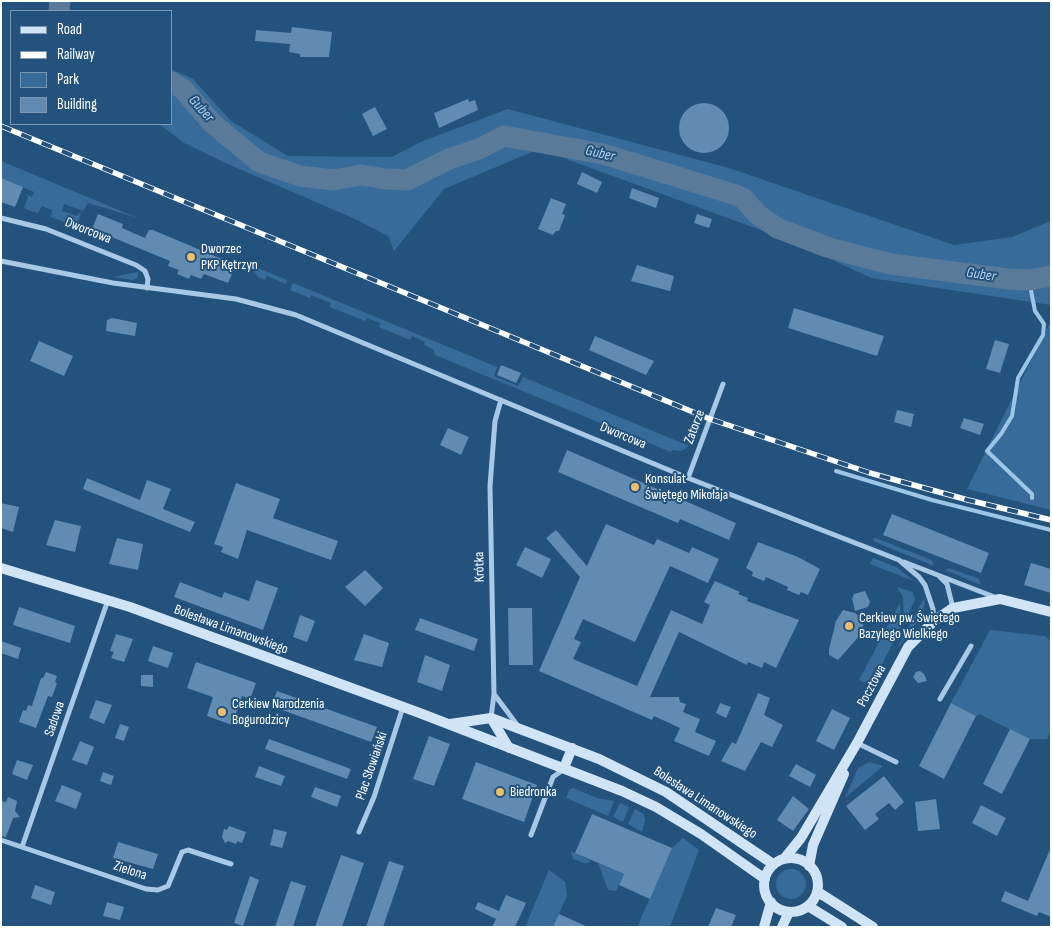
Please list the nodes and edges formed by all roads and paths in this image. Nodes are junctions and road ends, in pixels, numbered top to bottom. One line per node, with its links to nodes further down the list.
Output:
1 (1, 218): 3 (street, Dworcowa)
2 (1, 261): 3 (street, Dworcowa)
3 (148, 288): 5 (street, Dworcowa)
4 (724, 384): 6 (street, Zatorze)
5 (501, 400): 6 (street, Dworcowa); 16 (street, Krótka)
6 (688, 478): 7 (street, Dworcowa)
7 (899, 560): 9 (street); 14 (street, Dworcowa)
8 (1, 568): 11 (street, Bolesława Limanowskiego)
9 (938, 575): 10 (street); 12 (street)
10 (1000, 599): 12 (street); 13 (street)
11 (108, 600): 18 (street, Bolesława Limanowskiego); 30 (street, Sadowa)
12 (953, 608): 14 (street)
13 (1051, 612)
14 (934, 621): 22 (street, Pocztowa)
15 (971, 646): 17 (street)
16 (494, 694): 19 (street, Krótka); 21 (street)
17 (940, 699)
18 (403, 707): 20 (street, Bolesława Limanowskiego); 27 (street, Plac Słowiański)
19 (491, 718): 20 (street, Bolesława Limanowskiego); 21 (street, Bolesława Limanowskiego); 23 (street)
20 (449, 724): 23 (street, Bolesława Limanowskiego)
21 (518, 727): 24 (street, Bolesława Limanowskiego)
22 (857, 743): 25 (street); 31 (street, Pocztowa); 34 (street, Pocztowa)
23 (509, 748): 26 (street, Bolesława Limanowskiego)
24 (572, 748): 26 (street); 33 (street, Bolesława Limanowskiego)
25 (896, 762)
26 (564, 768): 28 (street); 35 (street, Bolesława Limanowskiego)
27 (359, 832)
28 (531, 835)
29 (1, 840): 30 (street, Zielona)
30 (22, 847): 32 (street, Zielona)
31 (784, 859): 33 (street); 34 (street)
32 (231, 864)
33 (773, 864): 35 (street)
34 (809, 866): 36 (street)
35 (765, 879): 37 (street)
36 (818, 892): 38 (street); 43 (street)
37 (771, 902): 39 (street); 40 (street)
38 (808, 906): 39 (street); 42 (street)
39 (789, 912): 41 (street)
40 (764, 927)
41 (782, 927)
42 (842, 927)
43 (873, 927)

